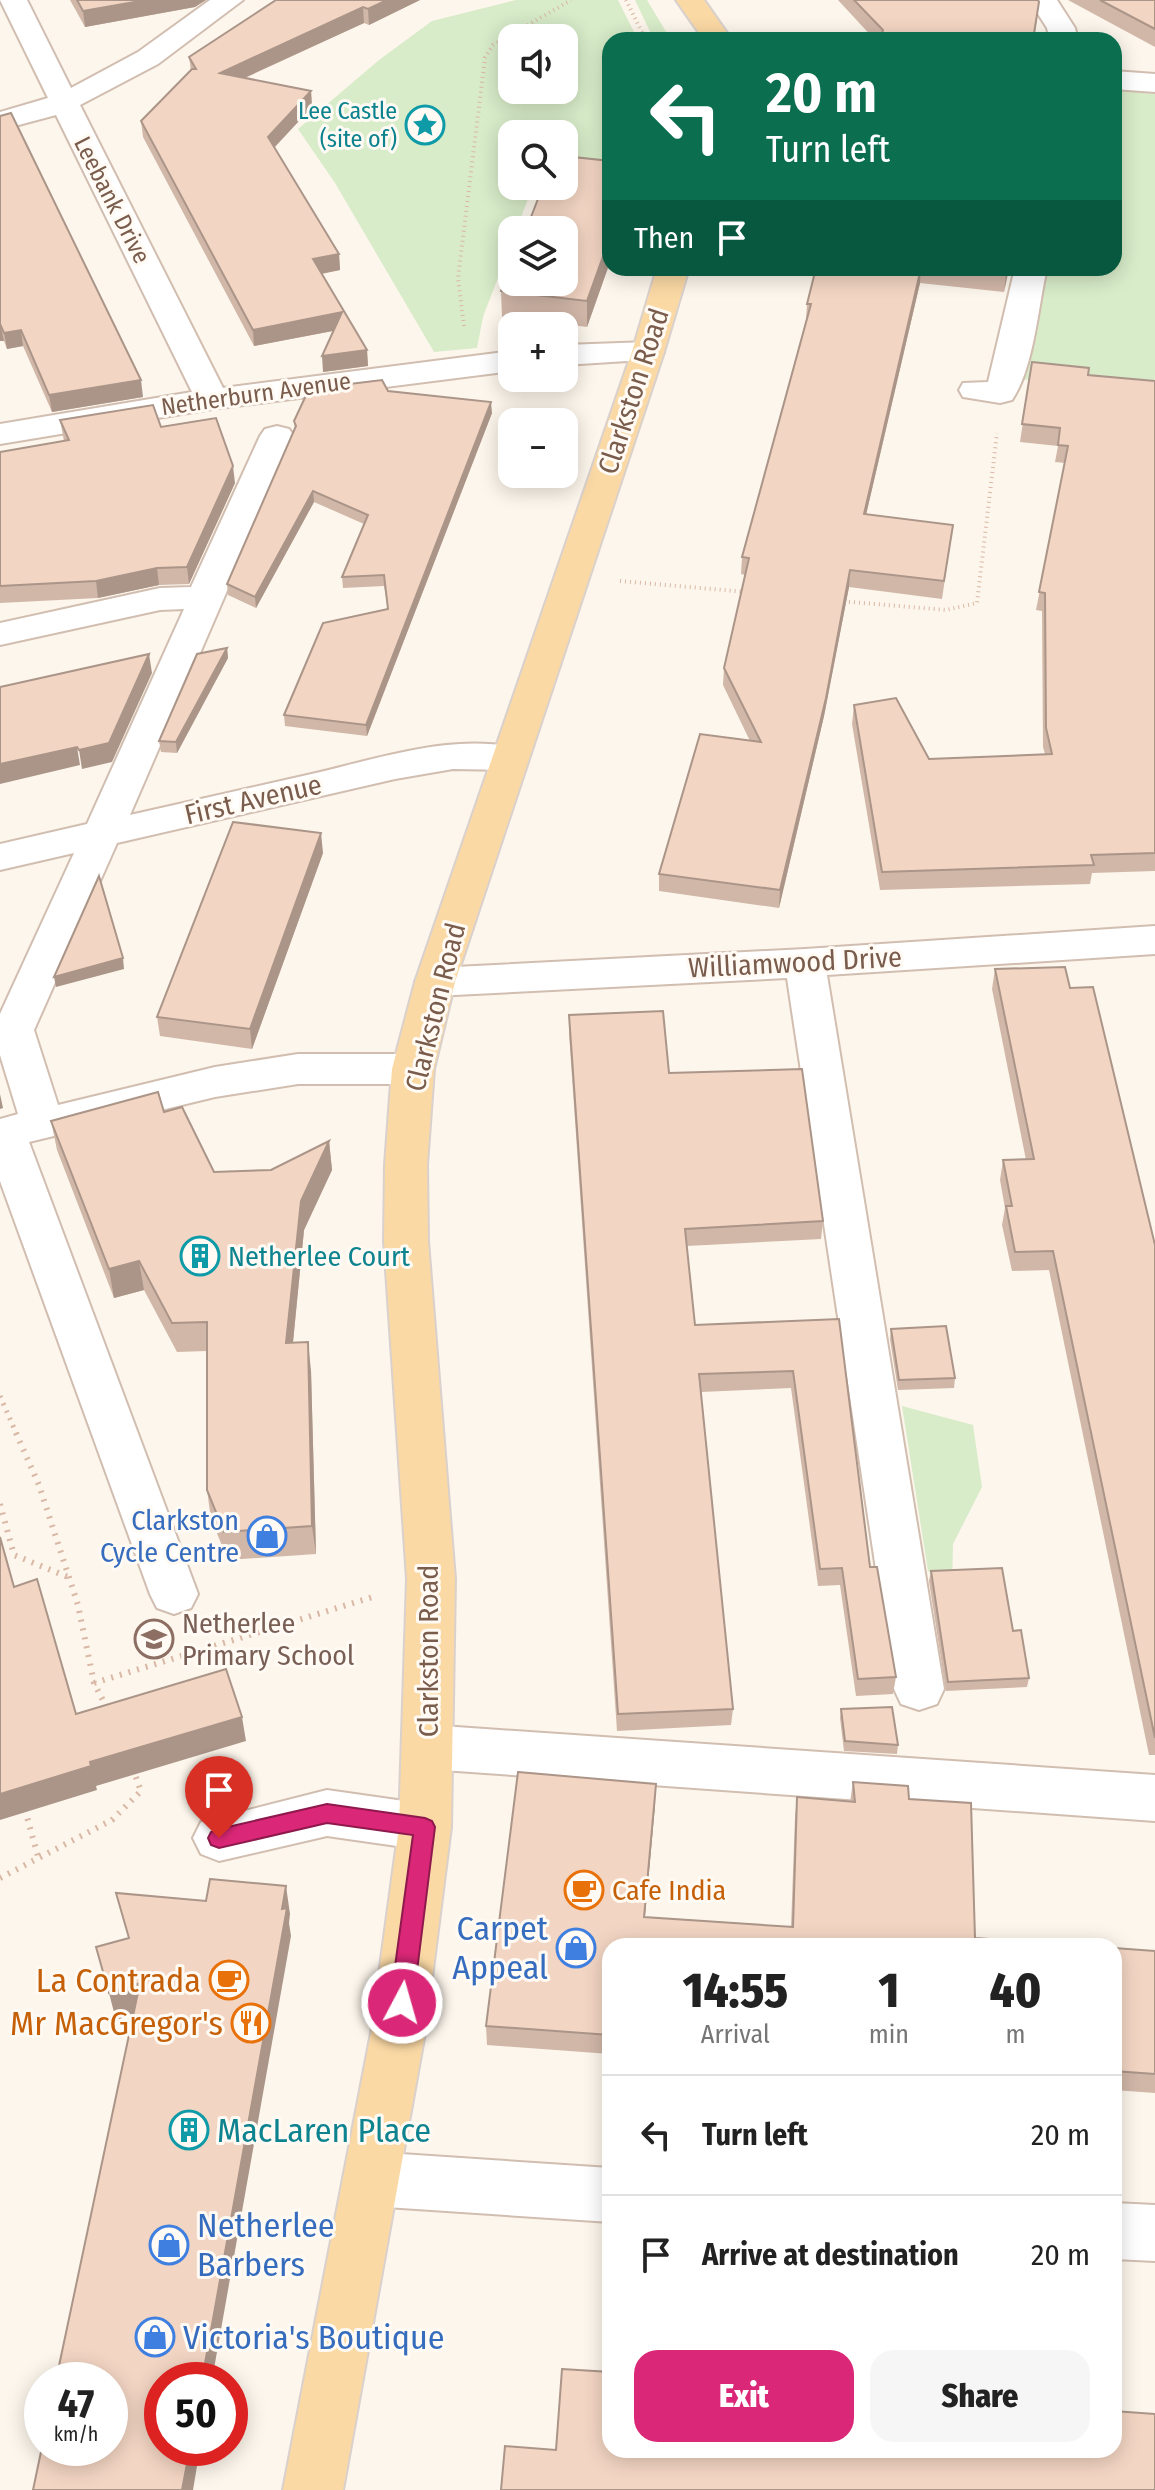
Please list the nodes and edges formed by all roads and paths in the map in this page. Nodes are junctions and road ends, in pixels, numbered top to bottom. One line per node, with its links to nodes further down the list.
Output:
1 (13, 0): 12 (street, Leebank Drive)
2 (229, 0): 12 (street)
3 (571, 0): 19 (path)
4 (626, 0): 7 (path)
5 (690, 0): 8 (main road)
6 (1043, 0): 9 (street)
7 (642, 32)
8 (712, 32)
9 (1062, 32)
10 (1122, 81): 11 (street)
11 (1155, 83)
12 (62, 101): 13 (street); 21 (street, Leebank Drive)
13 (0, 121)
14 (671, 276): 16 (main road, Clarkston Road)
15 (1029, 276): 20 (street)
16 (648, 352): 17 (street); 24 (main road, Clarkston Road)
17 (578, 354)
18 (498, 362): 19 (street, Netherburn Avenue)
19 (473, 365): 21 (street, Netherburn Avenue)
20 (987, 392): 27 (path)
21 (212, 399): 22 (street, Netherburn Avenue)
22 (0, 434)
23 (277, 436): 26 (street)
24 (571, 577): 25 (path); 29 (main road, Clarkston Road)
25 (759, 594)
26 (204, 597): 28 (street); 30 (street)
27 (837, 601)
28 (0, 634)
29 (509, 758): 30 (street, First Avenue); 34 (main road, Clarkston Road)
30 (100, 834): 31 (street, First Avenue); 36 (street)
31 (0, 857)
32 (1155, 940): 33 (street, Williamwood Drive)
33 (805, 963): 34 (street, Williamwood Drive); 44 (street)
34 (435, 982): 35 (main road, Clarkston Road)
35 (413, 1069): 36 (street); 41 (main road, Clarkston Road)
36 (15, 1130): 42 (street)
37 (0, 1396): 40 (path)
38 (0, 1504): 39 (path)
39 (2, 1524): 40 (path)
40 (69, 1577): 43 (path)
41 (431, 1579): 43 (path); 46 (main road, Clarkston Road)
42 (174, 1594)
43 (94, 1683): 45 (path)
44 (919, 1689)
45 (112, 1719)
46 (428, 1747): 48 (street); 50 (main road, Clarkston Road)
47 (130, 1761): 52 (path)
48 (1155, 1798)
49 (25, 1810): 52 (path)
50 (425, 1827): 51 (street); 54 (main road)
51 (219, 1838)
52 (39, 1860): 53 (path)
53 (0, 1878)
54 (371, 2179): 55 (street); 58 (main road)
55 (602, 2194)
56 (1122, 2231): 57 (street)
57 (1155, 2233)
58 (313, 2490)

